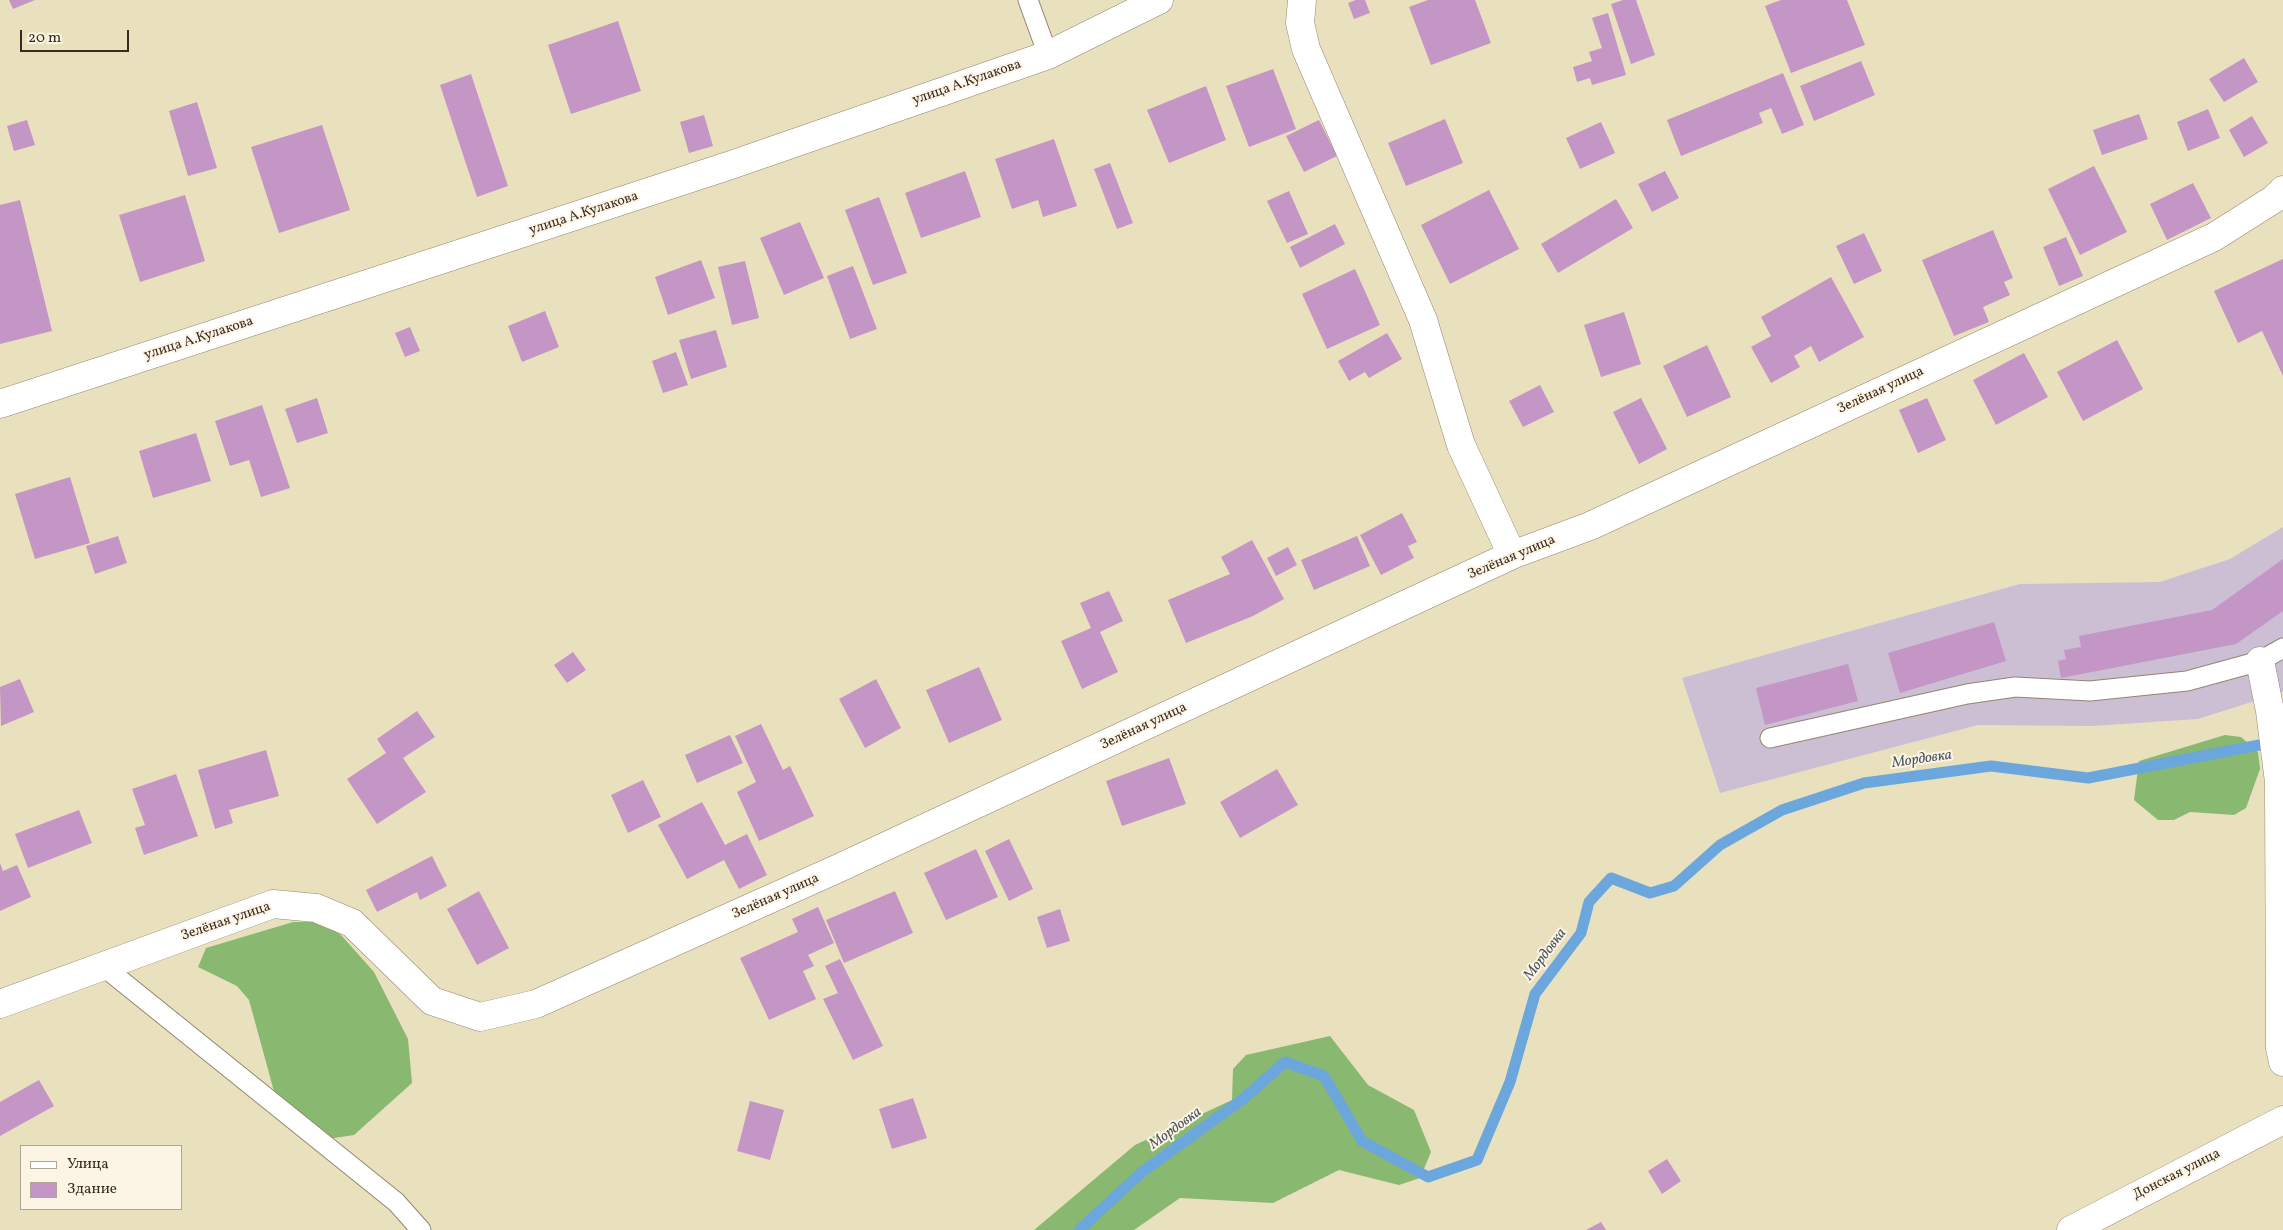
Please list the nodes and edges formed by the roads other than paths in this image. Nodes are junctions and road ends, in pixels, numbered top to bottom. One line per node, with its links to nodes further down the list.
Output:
1 (1028, 0): 4 (lane)
2 (1159, 0): 4 (street, улица А.Кулакова)
3 (1302, 0): 7 (street)
4 (1048, 55): 6 (street, улица А.Кулакова)
5 (2283, 190): 7 (street, Зелёная улица)
6 (0, 404)
7 (1512, 555): 11 (street, Зелёная улица)
8 (2283, 648): 9 (lane)
9 (2260, 662): 10 (lane); 13 (street)
10 (1770, 738)
11 (103, 966): 12 (street, Зелёная улица); 15 (lane)
12 (0, 1004)
13 (2283, 1062)
14 (2283, 1120): 16 (street, Донская улица)
15 (421, 1230)
16 (2071, 1230)

